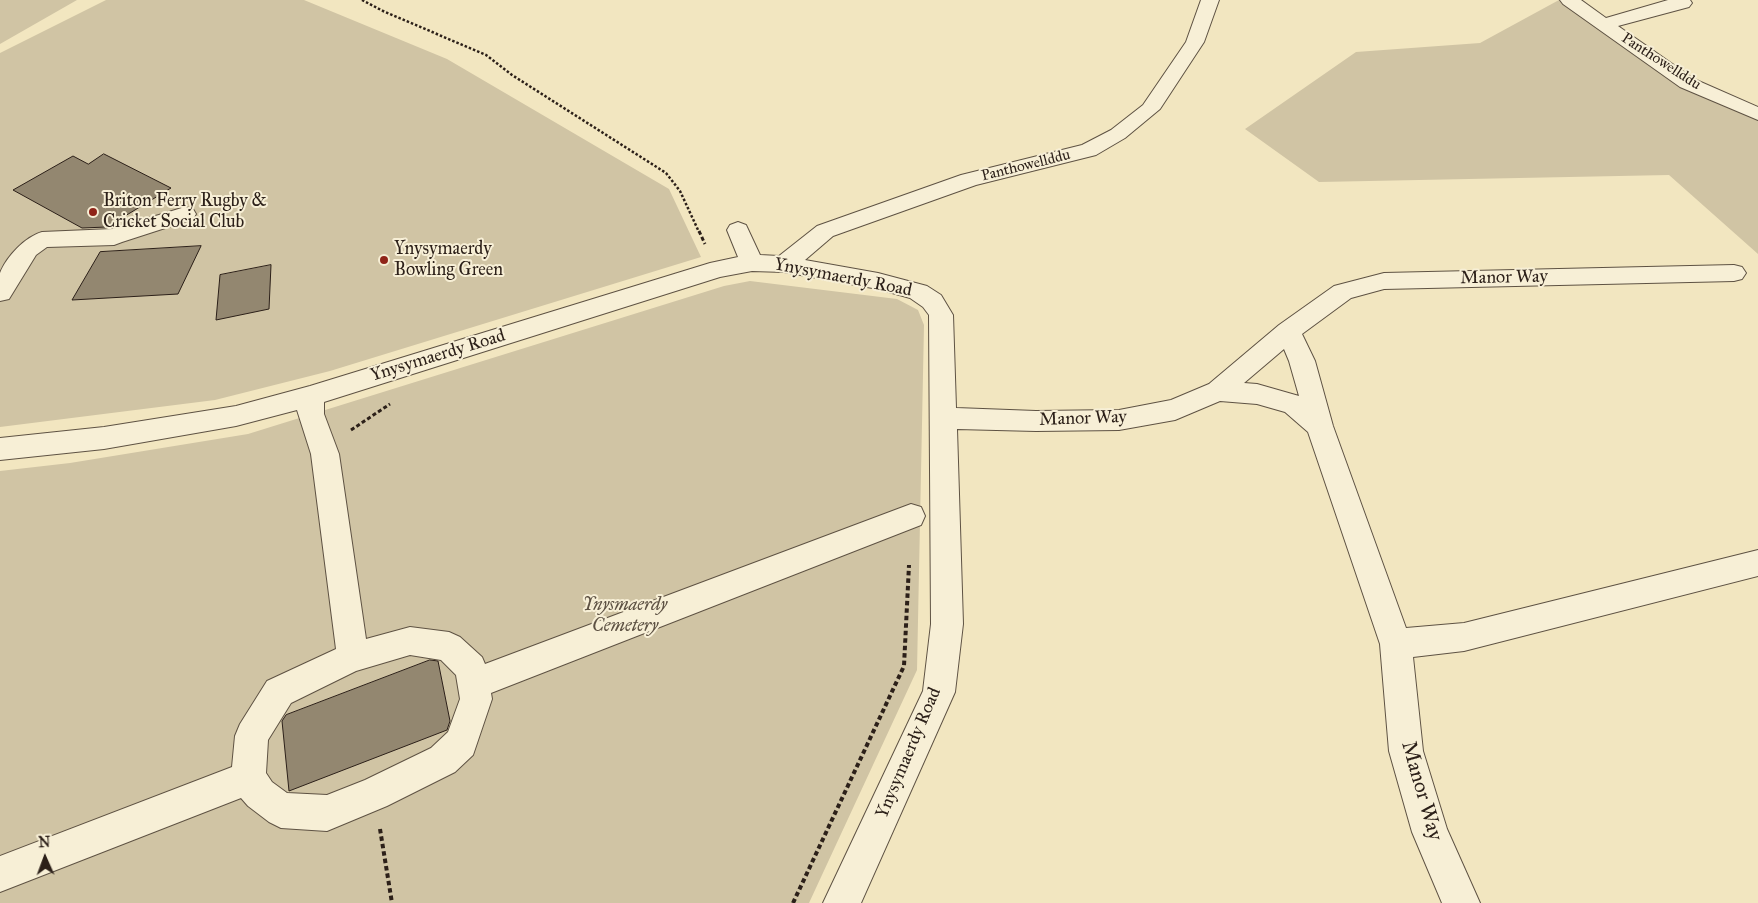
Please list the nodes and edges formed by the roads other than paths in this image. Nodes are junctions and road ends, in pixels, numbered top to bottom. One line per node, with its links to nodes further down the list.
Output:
1 (1210, 0): 9 (street, Panthowellddu)
2 (1569, 0): 4 (street, Panthowellddu)
3 (1677, 0): 4 (street)
4 (1603, 24): 5 (street, Panthowellddu)
5 (1758, 114)
6 (185, 214): 11 (street)
7 (738, 230): 8 (street)
8 (752, 263): 9 (street, Ynysymaerdy Road); 14 (street, Ynysymaerdy Road)
9 (784, 264): 15 (street, Ynysymaerdy Road)
10 (1734, 273): 12 (street, Manor Way)
11 (0, 293)
12 (1288, 331): 13 (street, Manor Way); 16 (street, Manor Way)
13 (1218, 391): 15 (street, Manor Way); 16 (street, Manor Way)
14 (310, 396): 17 (street, Ynysymaerdy Road); 21 (street)
15 (944, 418): 25 (street, Ynysymaerdy Road)
16 (1320, 426): 20 (street, Manor Way)
17 (0, 450)
18 (911, 516): 22 (street)
19 (1758, 563): 20 (street)
20 (1396, 644): 26 (street, Manor Way)
21 (353, 657): 22 (street); 23 (street)
22 (474, 684): 23 (street)
23 (248, 778): 24 (street)
24 (0, 874)
25 (842, 903)
26 (1462, 903)

